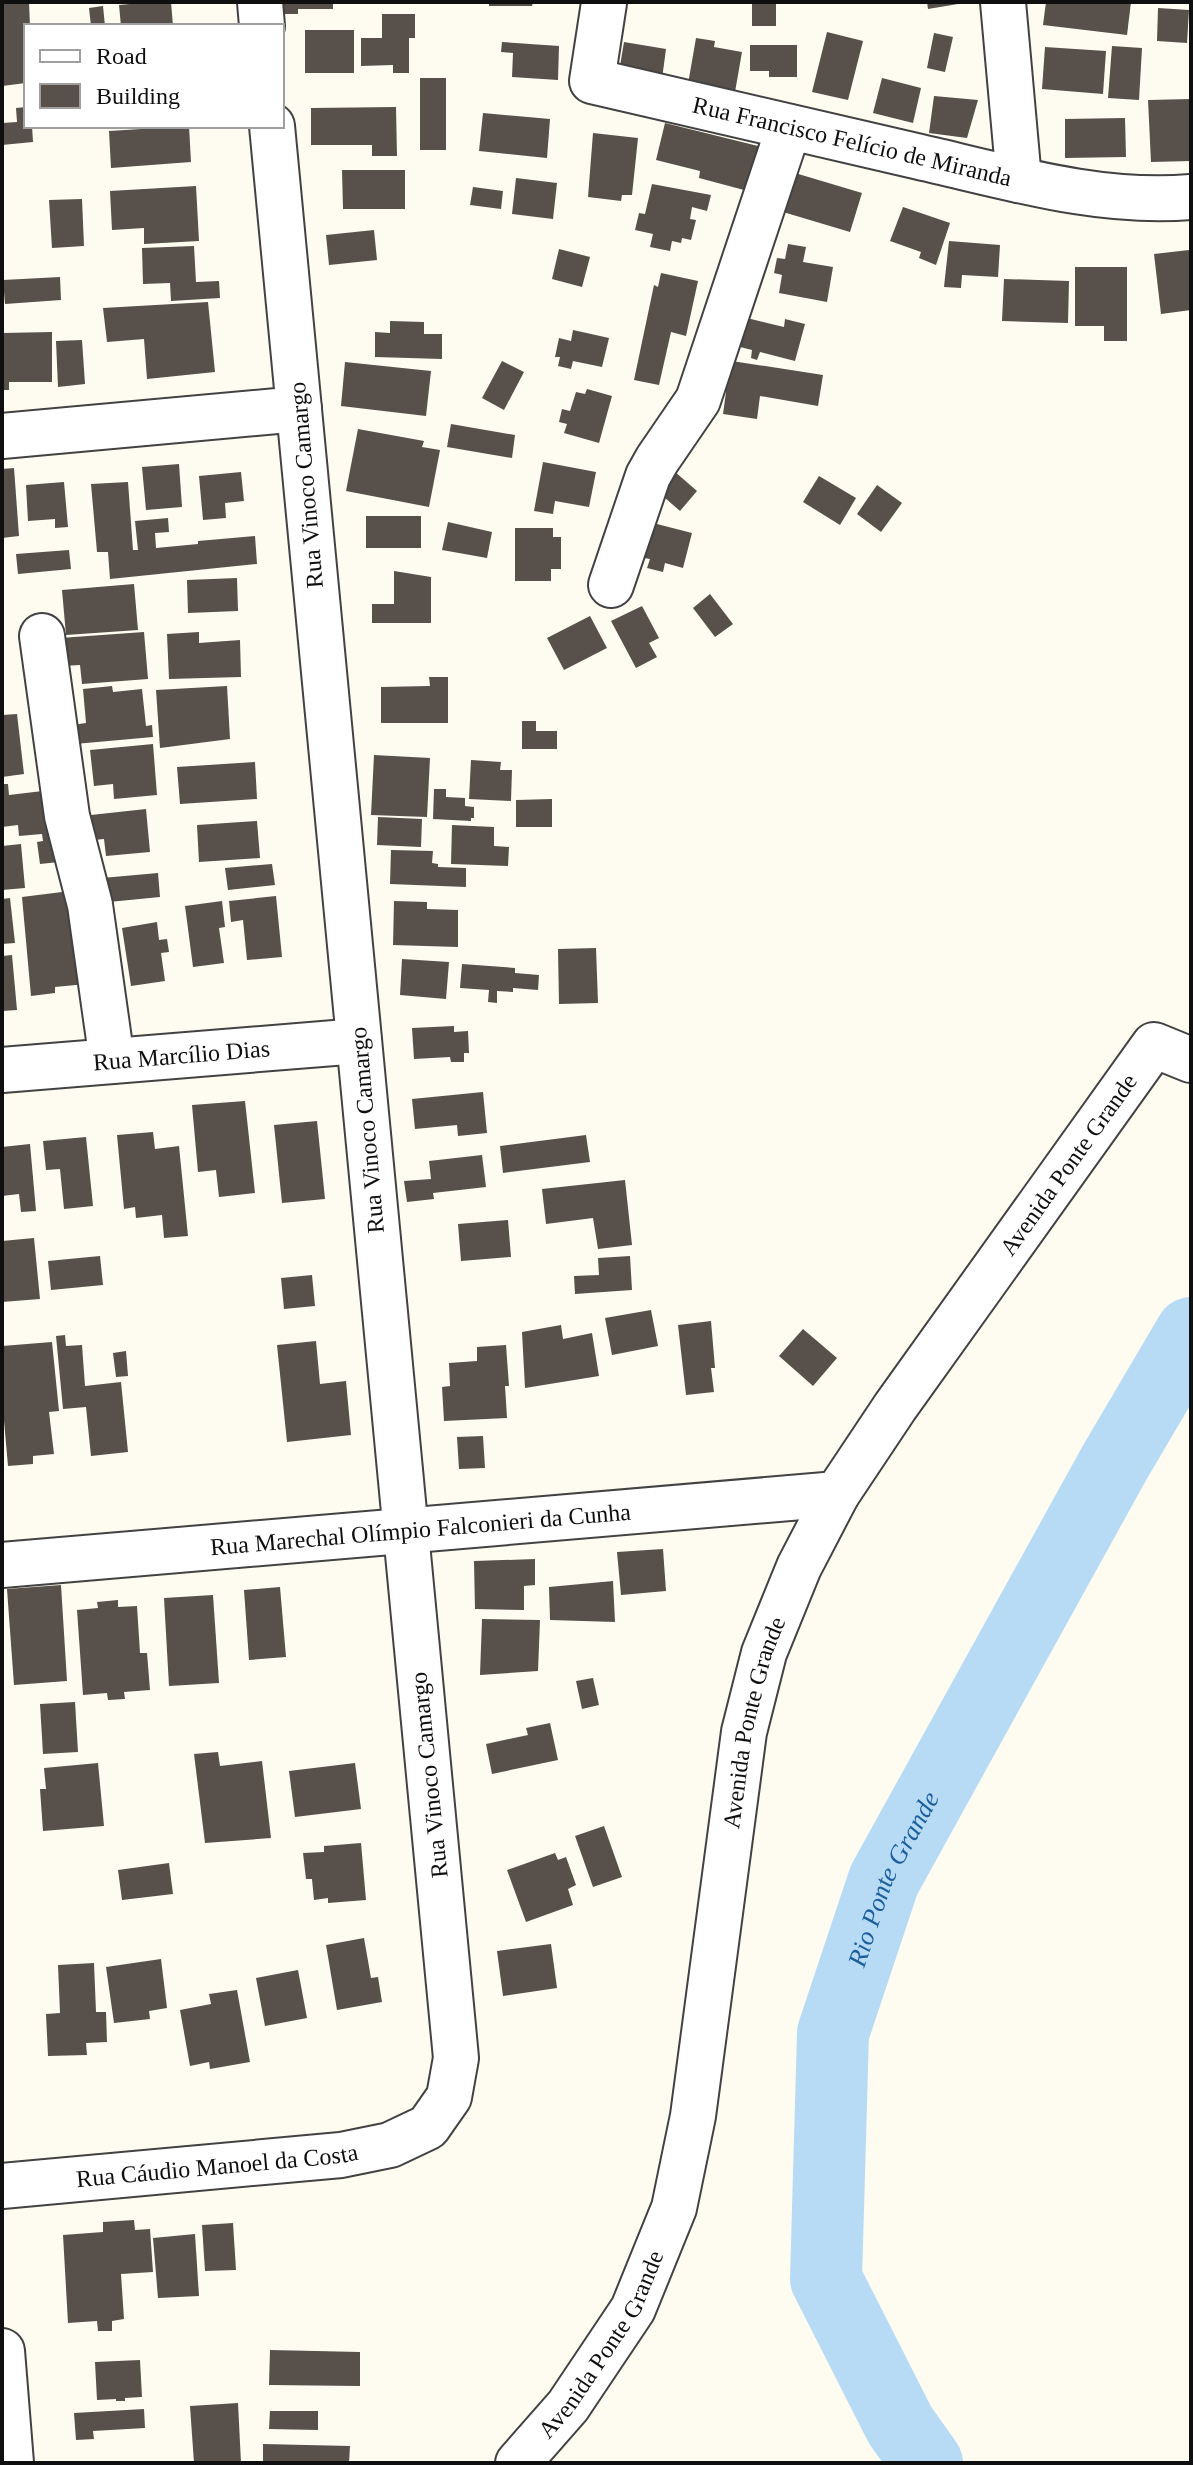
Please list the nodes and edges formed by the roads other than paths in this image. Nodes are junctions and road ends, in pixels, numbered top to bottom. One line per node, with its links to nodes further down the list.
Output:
1 (260, 2): 4 (street)
2 (1003, 2): 7 (street)
3 (604, 3): 5 (street, Rua Francisco Felício de Miranda)
4 (262, 24)
5 (789, 127): 7 (street, Rua Francisco Felício de Miranda); 11 (street)
6 (272, 128): 9 (street, Rua Vinoco Camargo)
7 (1019, 180): 8 (street, Rua Francisco Felício de Miranda)
8 (1191, 197)
9 (299, 409): 10 (street); 13 (street, Rua Vinoco Camargo)
10 (2, 436)
11 (611, 585)
12 (42, 636): 15 (street)
13 (359, 1041): 15 (street, Rua Marcílio Dias); 18 (street, Rua Vinoco Camargo)
14 (1173, 1052): 17 (street, Avenida Ponte Grande)
15 (112, 1061): 16 (street, Rua Marcílio Dias)
16 (2, 1070)
17 (837, 1494): 18 (street, Rua Marechal Olímpio Falconieri da Cunha); 24 (street, Avenida Ponte Grande)
18 (405, 1531): 19 (street, Rua Marechal Olímpio Falconieri da Cunha); 20 (street, Rua Vinoco Camargo)
19 (2, 1565)
20 (428, 2127): 21 (street, Rua Cáudio Manoel da Costa)
21 (2, 2186)
22 (2, 2351): 23 (street)
23 (11, 2463)
24 (518, 2463)

